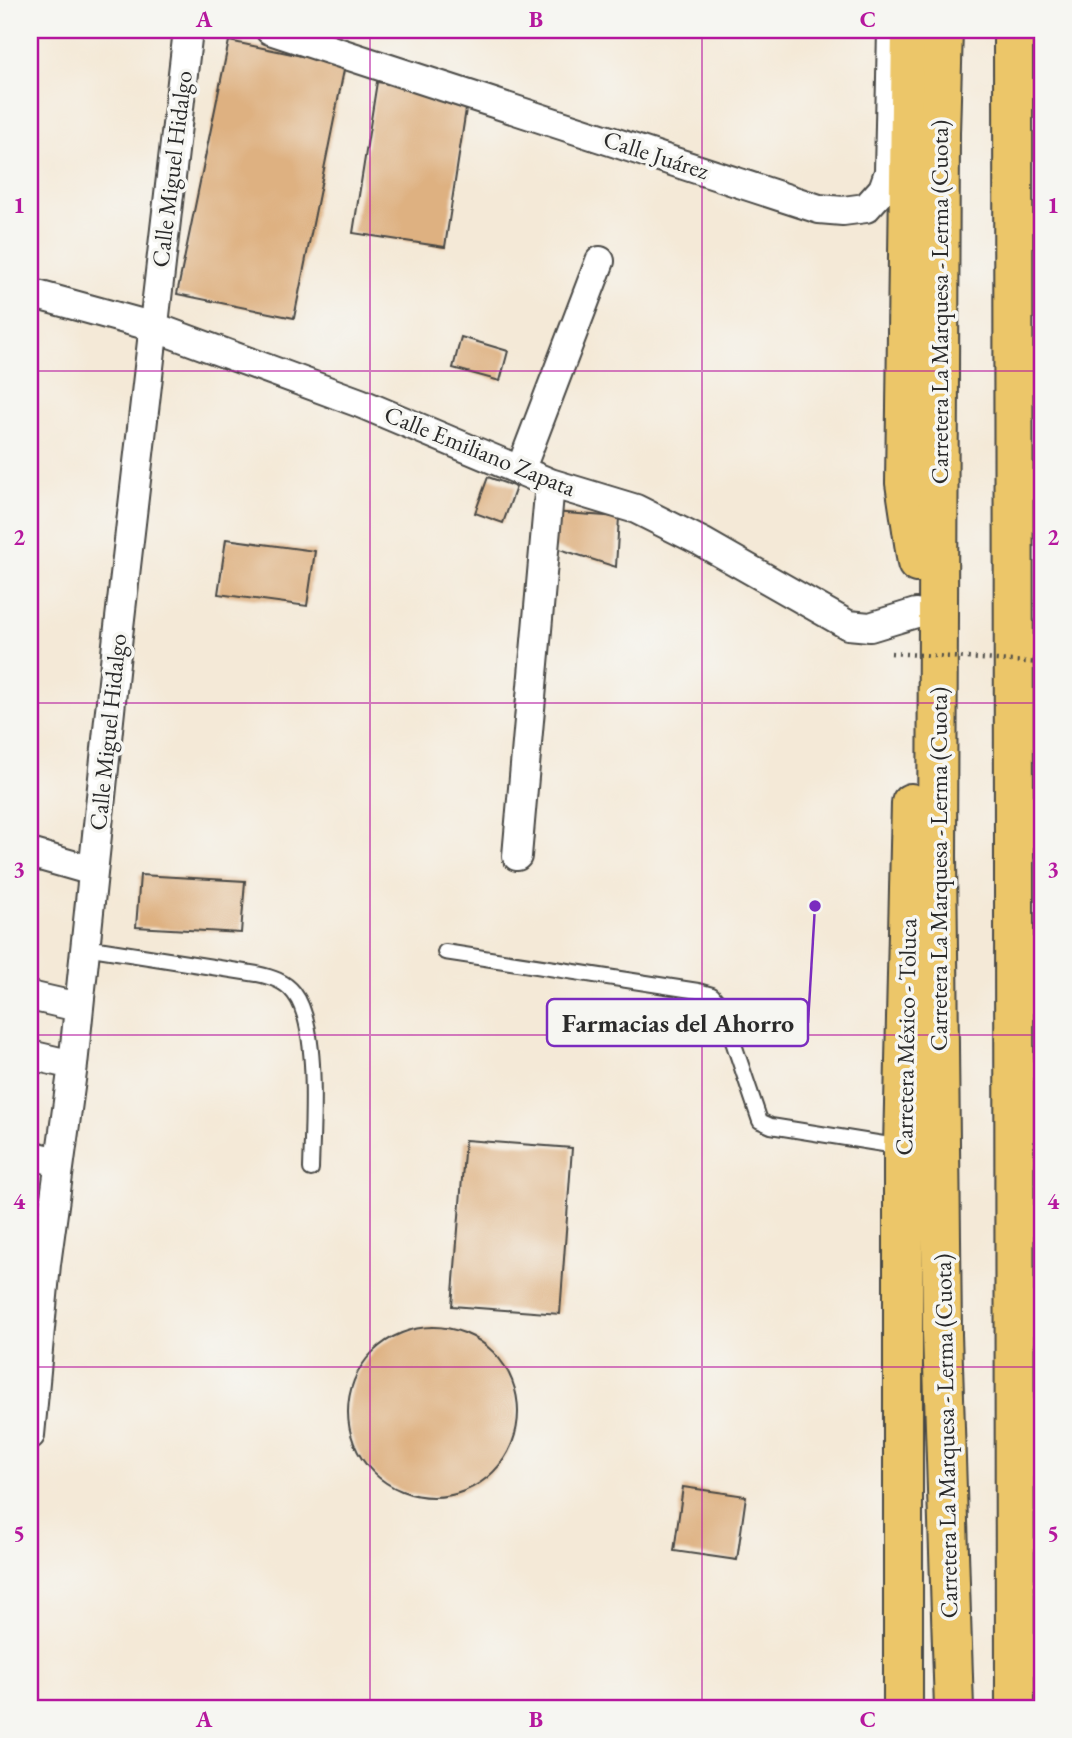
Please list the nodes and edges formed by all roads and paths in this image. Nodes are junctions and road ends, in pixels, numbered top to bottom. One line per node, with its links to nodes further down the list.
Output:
1 (188, 30): 10 (street, Calle Miguel Hidalgo)
2 (270, 30): 3 (street, Calle Juárez)
3 (891, 30)
4 (911, 30): 13 (main road)
5 (922, 30): 13 (main road, Carretera México - Toluca)
6 (943, 30): 34 (main road, Carretera La Marquesa - Lerma (Cuota))
7 (1013, 30): 35 (main road)
8 (600, 261): 11 (street)
9 (30, 293): 10 (street, Calle Emiliano Zapata)
10 (154, 327): 11 (street, Calle Emiliano Zapata); 19 (street, Calle Miguel Hidalgo)
11 (520, 471): 12 (street, Calle Emiliano Zapata)
12 (550, 483): 14 (street, Calle Emiliano Zapata); 18 (street)
13 (917, 563): 14 (main road, Carretera México - Toluca)
14 (916, 613): 26 (main road, Carretera México - Toluca)
15 (891, 653): 16 (path, bridge)
16 (1042, 663)
17 (30, 853): 19 (street)
18 (517, 856)
19 (93, 871): 20 (street, Calle Miguel Hidalgo)
20 (85, 947): 23 (street, Calle Miguel Hidalgo); 29 (lane)
21 (444, 952): 26 (lane)
22 (30, 996): 23 (street)
23 (78, 1007): 25 (street, Calle Miguel Hidalgo)
24 (30, 1055): 25 (street)
25 (73, 1065): 28 (street, Calle Miguel Hidalgo)
26 (903, 1147): 33 (main road, Carretera México - Toluca)
27 (30, 1154): 28 (street)
28 (59, 1162): 30 (street, Calle Miguel Hidalgo)
29 (312, 1169)
30 (38, 1262): 31 (street, Calle Miguel Hidalgo)
31 (33, 1383): 32 (street, Calle Miguel Hidalgo)
32 (30, 1435)
33 (903, 1708)
34 (954, 1708)
35 (1016, 1708)

